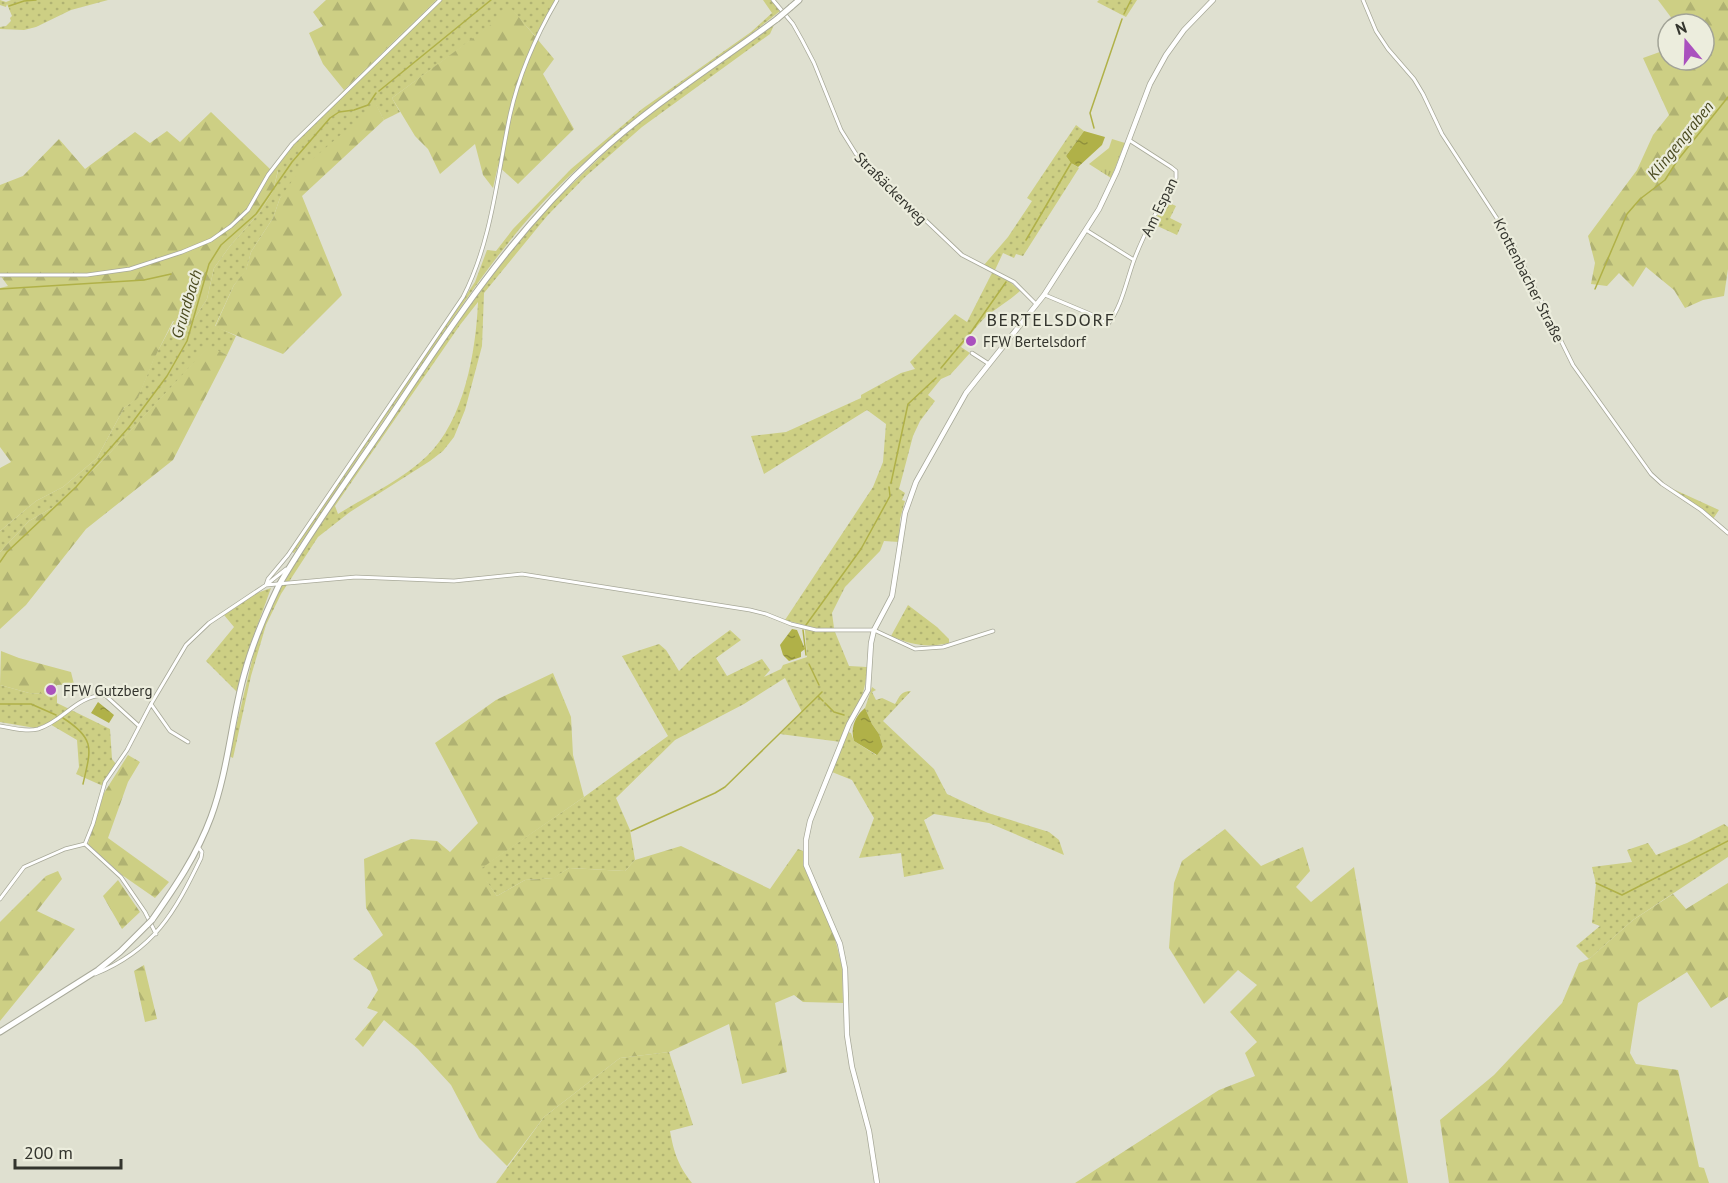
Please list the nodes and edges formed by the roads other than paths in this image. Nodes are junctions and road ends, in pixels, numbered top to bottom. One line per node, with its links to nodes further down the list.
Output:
1 (440, 0): 10 (street)
2 (557, 0): 17 (street)
3 (773, 0): 12 (street, Straßäckerweg)
4 (799, 0): 16 (main road, bridge)
5 (1213, 0): 7 (street)
6 (1363, 0): 15 (street, Krottenbacher Straße)
7 (1129, 140): 8 (street); 9 (street, Am Espan)
8 (1086, 230): 9 (street); 11 (street)
9 (1134, 260): 11 (street, Am Espan)
10 (0, 275)
11 (1044, 295): 12 (street)
12 (1037, 305): 14 (street)
13 (972, 353): 14 (street)
14 (989, 364): 19 (street)
15 (1728, 533)
16 (290, 566): 17 (street); 18 (main road)
17 (266, 585): 18 (street); 21 (street)
18 (282, 585): 19 (street); 26 (main road)
19 (874, 630): 20 (street); 31 (street)
20 (993, 631)
21 (151, 704): 23 (street); 24 (street)
22 (0, 726): 23 (street)
23 (139, 726): 25 (street)
24 (188, 742)
25 (85, 844): 27 (street); 28 (street)
26 (199, 848): 28 (street); 29 (main road)
27 (0, 899)
28 (156, 934): 29 (street)
29 (86, 978): 30 (main road)
30 (0, 1032)
31 (877, 1183)

